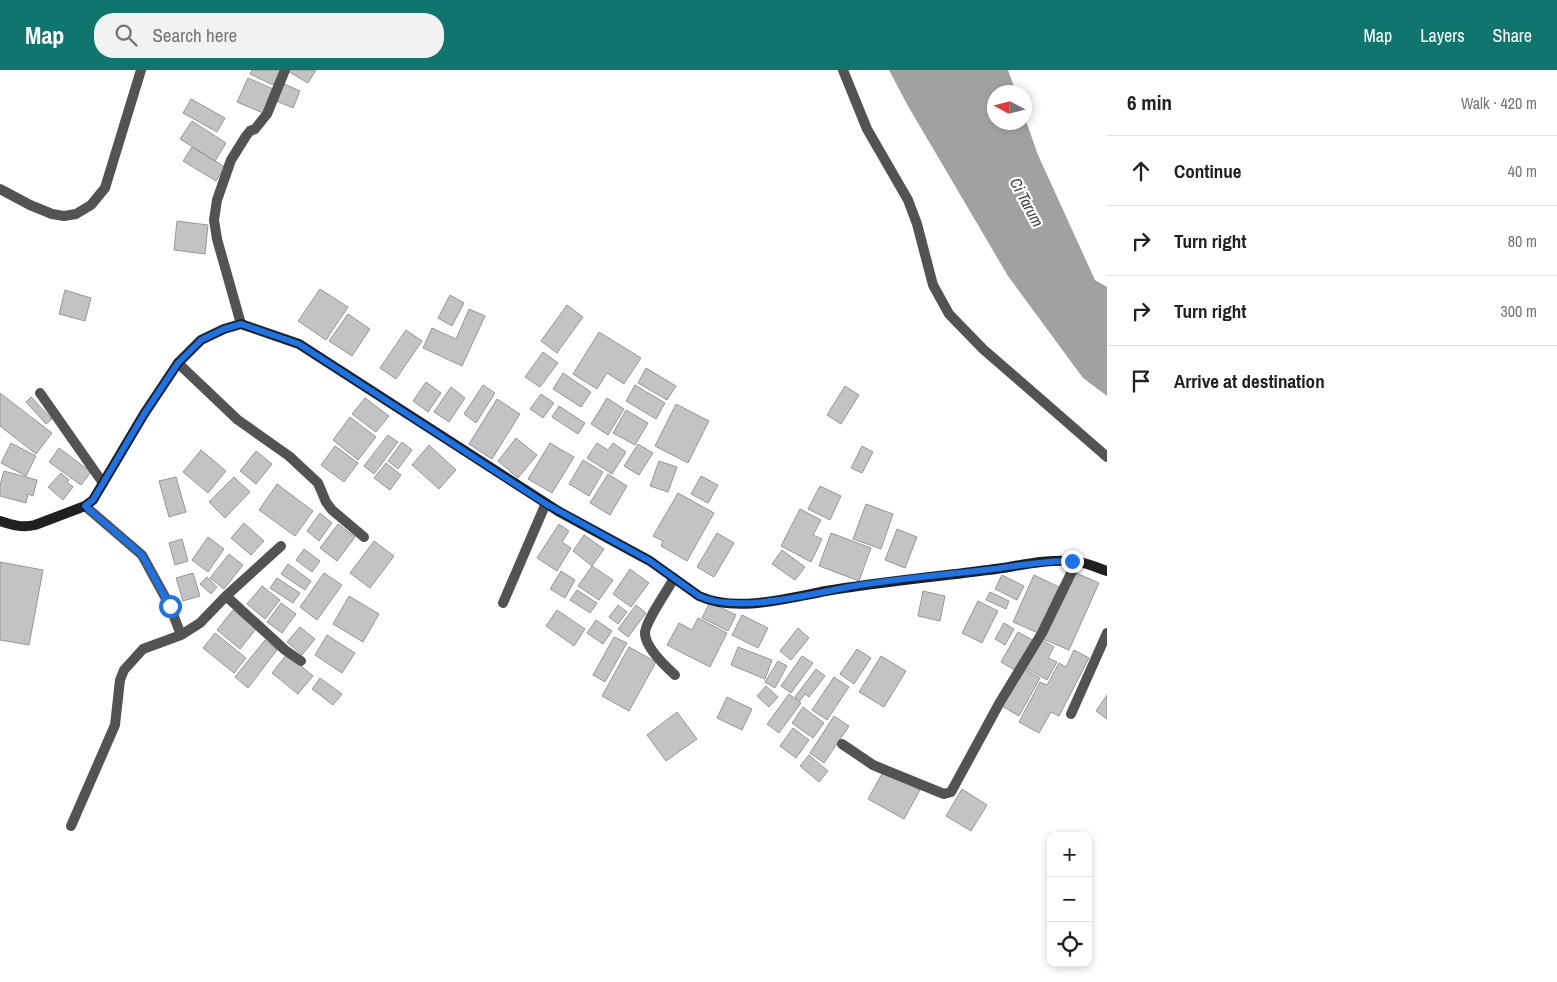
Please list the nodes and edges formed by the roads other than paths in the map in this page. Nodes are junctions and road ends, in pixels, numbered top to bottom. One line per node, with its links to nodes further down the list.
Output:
1 (141, 70): 4 (street)
2 (285, 70): 5 (street)
3 (843, 70): 8 (street)
4 (0, 189)
5 (241, 324): 6 (street); 10 (street)
6 (178, 363): 9 (street); 13 (street)
7 (40, 393): 9 (street)
8 (1107, 457)
9 (103, 483): 11 (street)
10 (546, 504): 17 (street); 19 (street)
11 (85, 506): 12 (street); 21 (street)
12 (0, 521)
13 (364, 537)
14 (282, 546): 18 (street)
15 (1077, 562): 16 (street); 17 (street); 25 (street)
16 (1107, 571)
17 (674, 578): 23 (street)
18 (226, 596): 21 (street); 22 (street)
19 (503, 603)
20 (1107, 633): 24 (street)
21 (181, 635): 26 (street)
22 (301, 660)
23 (675, 675)
24 (1071, 714)
25 (842, 744)
26 (71, 826)

